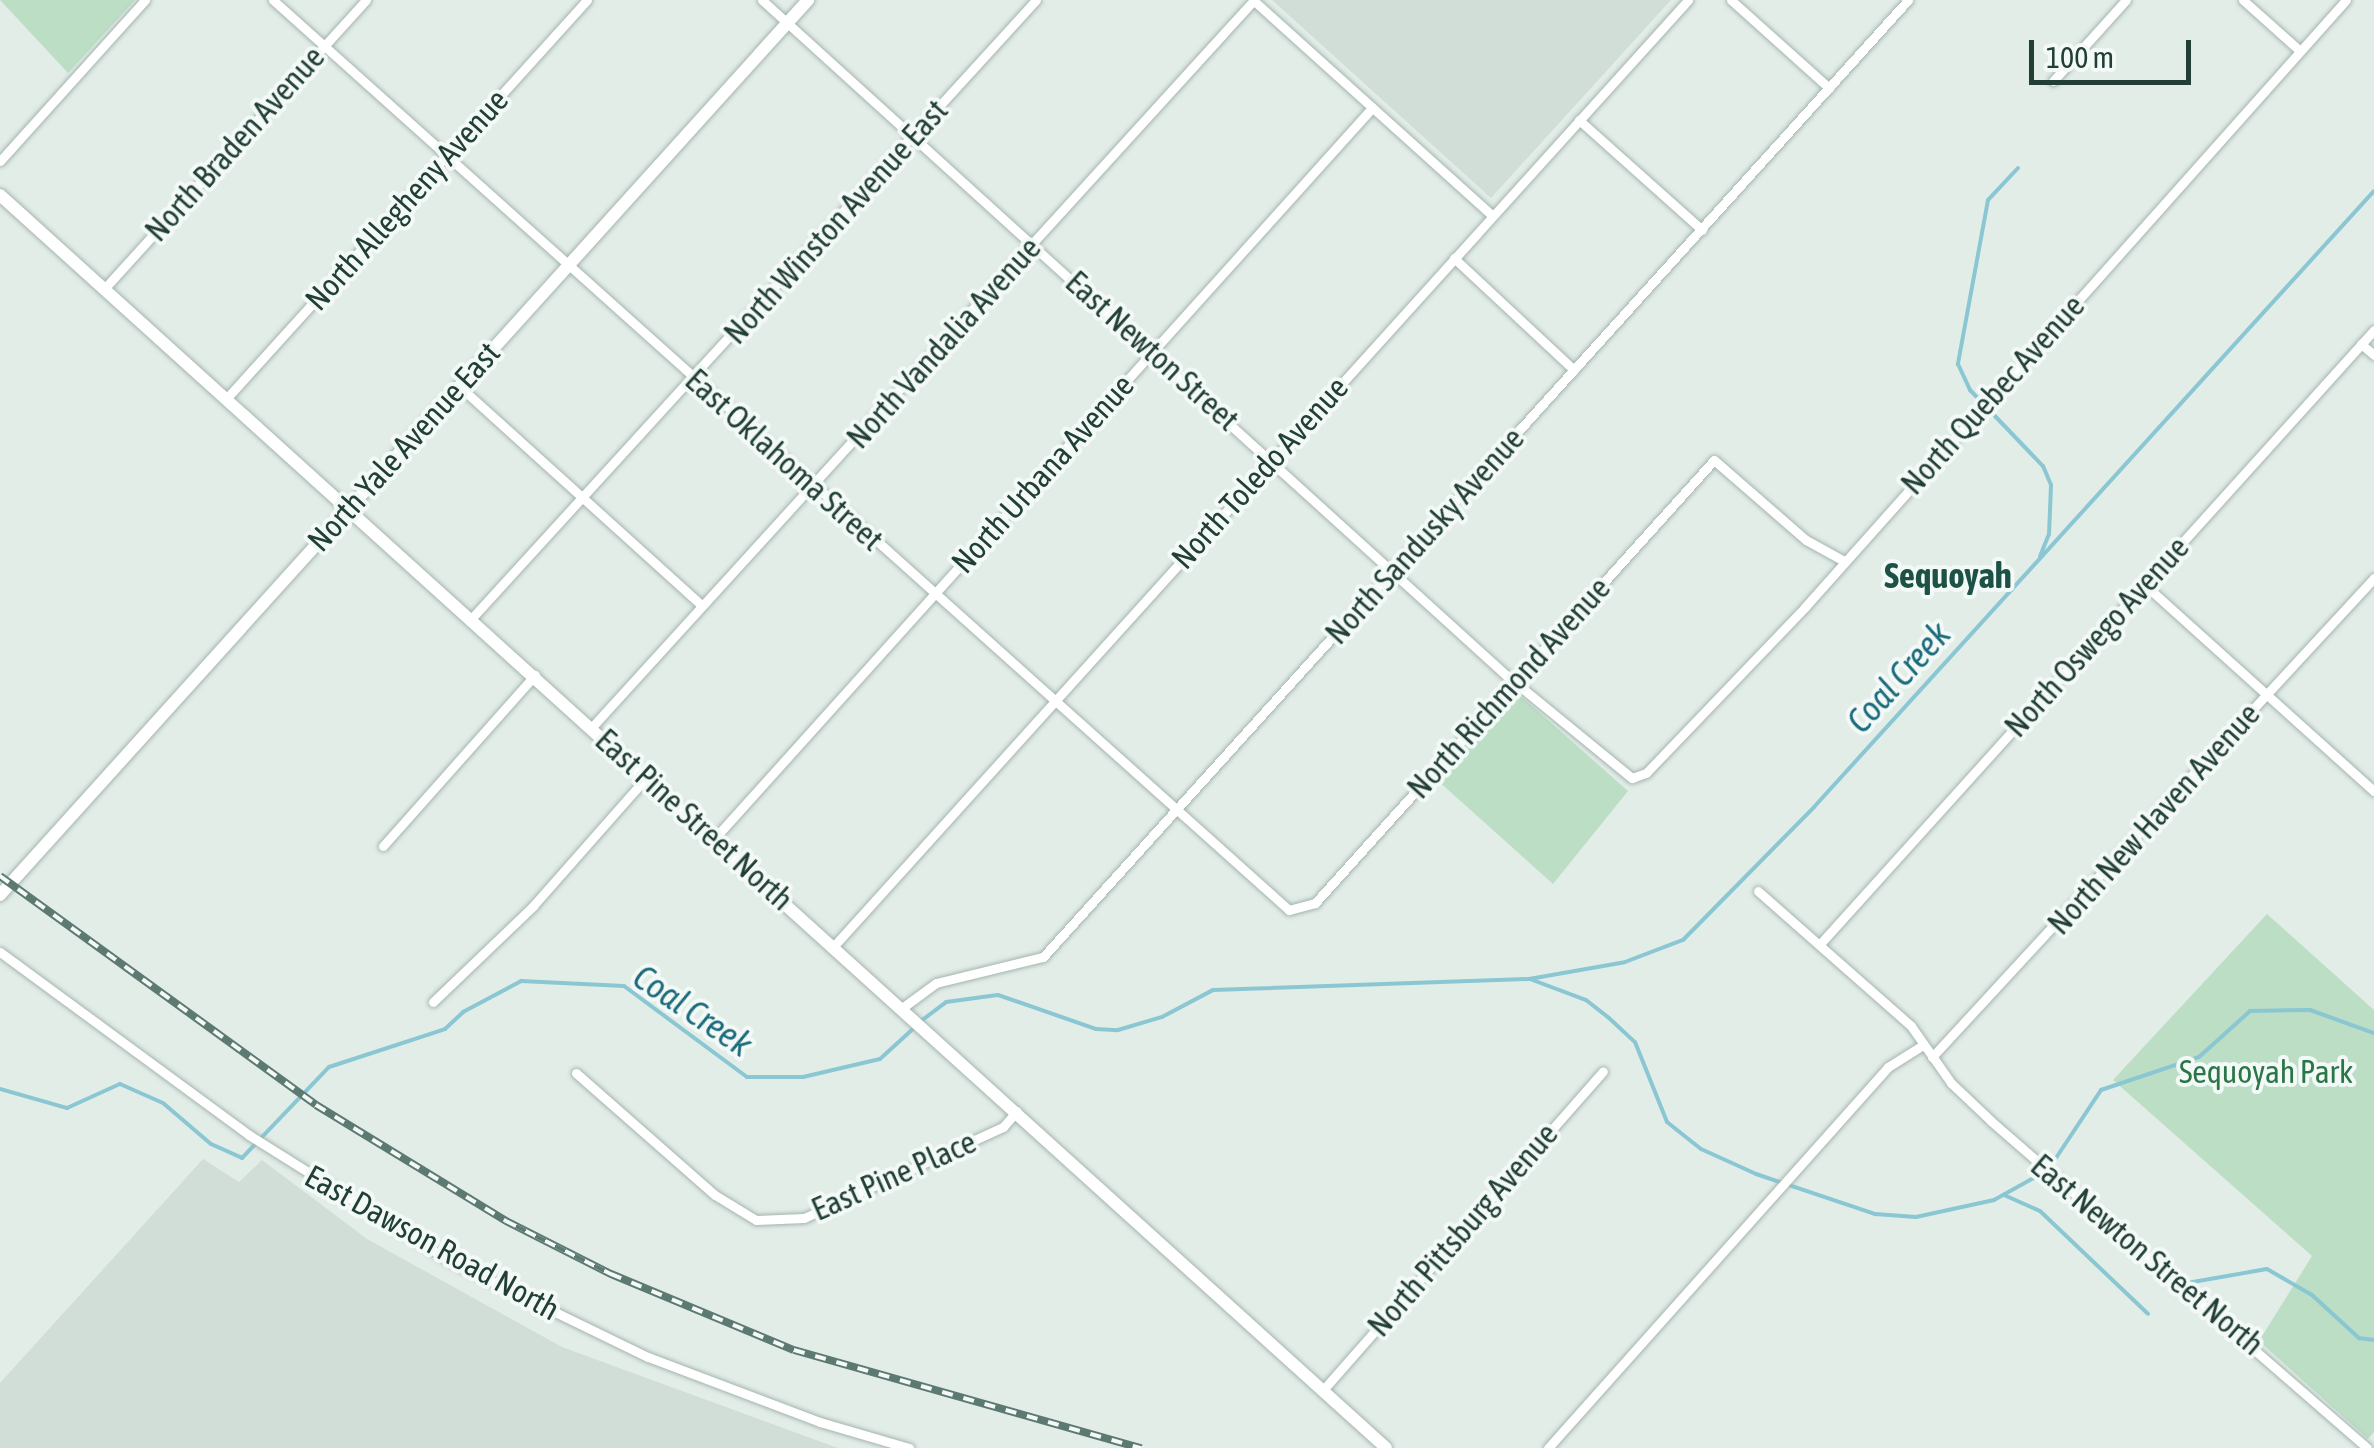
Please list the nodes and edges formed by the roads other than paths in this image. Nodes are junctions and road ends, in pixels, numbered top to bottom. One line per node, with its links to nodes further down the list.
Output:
1 (145, 0): 24 (street)
2 (273, 0): 16 (street, East Oklahoma Street)
3 (366, 0): 16 (street, North Braden Avenue)
4 (587, 0): 23 (street, North Allegheny Avenue)
5 (762, 0): 15 (street, East Newton Street)
6 (808, 0): 15 (main road, North Yale Avenue East)
7 (1036, 0): 22 (street, North Winston Avenue East)
8 (1253, 0): 20 (street); 28 (street, North Vandalia Avenue)
9 (1688, 0): 21 (street, North Toledo Avenue)
10 (1731, 0): 19 (street)
11 (1908, 0): 19 (street, North Sandusky Avenue)
12 (2126, 0): 18 (street)
13 (2244, 0): 17 (street)
14 (2346, 0): 17 (street, North Quebec Avenue)
15 (788, 23): 22 (street, East Newton Street); 30 (main road, North Yale Avenue East)
16 (324, 46): 23 (street, East Oklahoma Street); 31 (street, North Braden Avenue)
17 (2300, 51): 44 (street, North Quebec Avenue)
18 (2053, 81)
19 (1829, 88): 27 (street, North Sandusky Avenue)
20 (1372, 108): 26 (street); 34 (street, North Urbana Avenue)
21 (1580, 120): 26 (street, North Toledo Avenue); 27 (street)
22 (914, 136): 28 (street, East Newton Street); 37 (street, North Winston Avenue East)
23 (446, 156): 30 (street, East Oklahoma Street); 39 (street, North Allegheny Avenue)
24 (0, 161)
25 (0, 194): 31 (main road, East Pine Street North)
26 (1492, 215): 29 (street, North Toledo Avenue)
27 (1702, 230): 36 (street, North Sandusky Avenue)
28 (1033, 243): 34 (street, East Newton Street); 41 (street, North Vandalia Avenue)
29 (1454, 258): 36 (street); 40 (street, North Toledo Avenue)
30 (568, 266): 37 (street, East Oklahoma Street); 38 (main road, North Yale Avenue East)
31 (104, 289): 39 (main road, East Pine Street North)
32 (2374, 330): 33 (street, North Oswego Avenue)
33 (2361, 344): 35 (street); 47 (street, North Oswego Avenue)
34 (1153, 351): 40 (street, East Newton Street); 48 (street, North Urbana Avenue)
35 (2374, 356)
36 (1574, 370): 45 (street, North Sandusky Avenue)
37 (692, 378): 41 (street, East Oklahoma Street); 42 (street, North Winston Avenue East)
38 (459, 386): 42 (street); 43 (main road, North Yale Avenue East)
39 (226, 399): 43 (main road, East Pine Street North)
40 (1271, 460): 45 (street, East Newton Street); 54 (street, North Toledo Avenue)
41 (812, 485): 48 (street, East Oklahoma Street); 49 (street, North Vandalia Avenue)
42 (581, 496): 49 (street); 50 (street, North Winston Avenue East)
43 (348, 509): 50 (main road, East Pine Street North); 63 (main road, North Yale Avenue East)
44 (1844, 561): 52 (street, North Richmond Avenue); 57 (street, North Quebec Avenue)
45 (1393, 571): 52 (street, East Newton Street); 59 (street, North Sandusky Avenue)
46 (2374, 578): 53 (street, North New Haven Avenue)
47 (2145, 585): 53 (street); 65 (street, North Oswego Avenue)
48 (934, 596): 54 (street, East Oklahoma Street); 60 (street, North Urbana Avenue)
49 (702, 604): 55 (street, North Vandalia Avenue)
50 (472, 618): 51 (main road, East Pine Street North)
51 (535, 676): 55 (main road, East Pine Street North); 61 (street)
52 (1516, 682): 57 (street, East Newton Street); 64 (street, North Richmond Avenue)
53 (2268, 695): 58 (street); 71 (street, North New Haven Avenue)
54 (1052, 702): 59 (street, East Oklahoma Street); 66 (street, North Toledo Avenue)
55 (592, 727): 56 (main road, East Pine Street North)
56 (646, 778): 60 (main road, East Pine Street North); 68 (street)
57 (1632, 778)
58 (2374, 791)
59 (1175, 812): 64 (street, East Oklahoma Street); 69 (street, North Sandusky Avenue)
60 (714, 839): 66 (main road, East Pine Street North)
61 (383, 846)
62 (1758, 892): 65 (street)
63 (0, 895)
64 (1300, 912)
65 (1820, 944): 70 (street)
66 (834, 947): 69 (main road, East Pine Street North)
67 (0, 952): 76 (street, East Dawson Road North)
68 (433, 1002)
69 (905, 1011): 74 (main road, East Pine Street North)
70 (1923, 1045): 71 (street); 78 (street)
71 (1932, 1057): 79 (street, East Newton Street North)
72 (1602, 1071): 75 (street, North Pittsburg Avenue)
73 (576, 1073): 74 (street, East Pine Place)
74 (1017, 1111): 75 (main road, East Pine Street North)
75 (1323, 1390): 77 (main road, East Pine Street North)
76 (910, 1448)
77 (1386, 1448)
78 (1548, 1448)
79 (2368, 1448)

